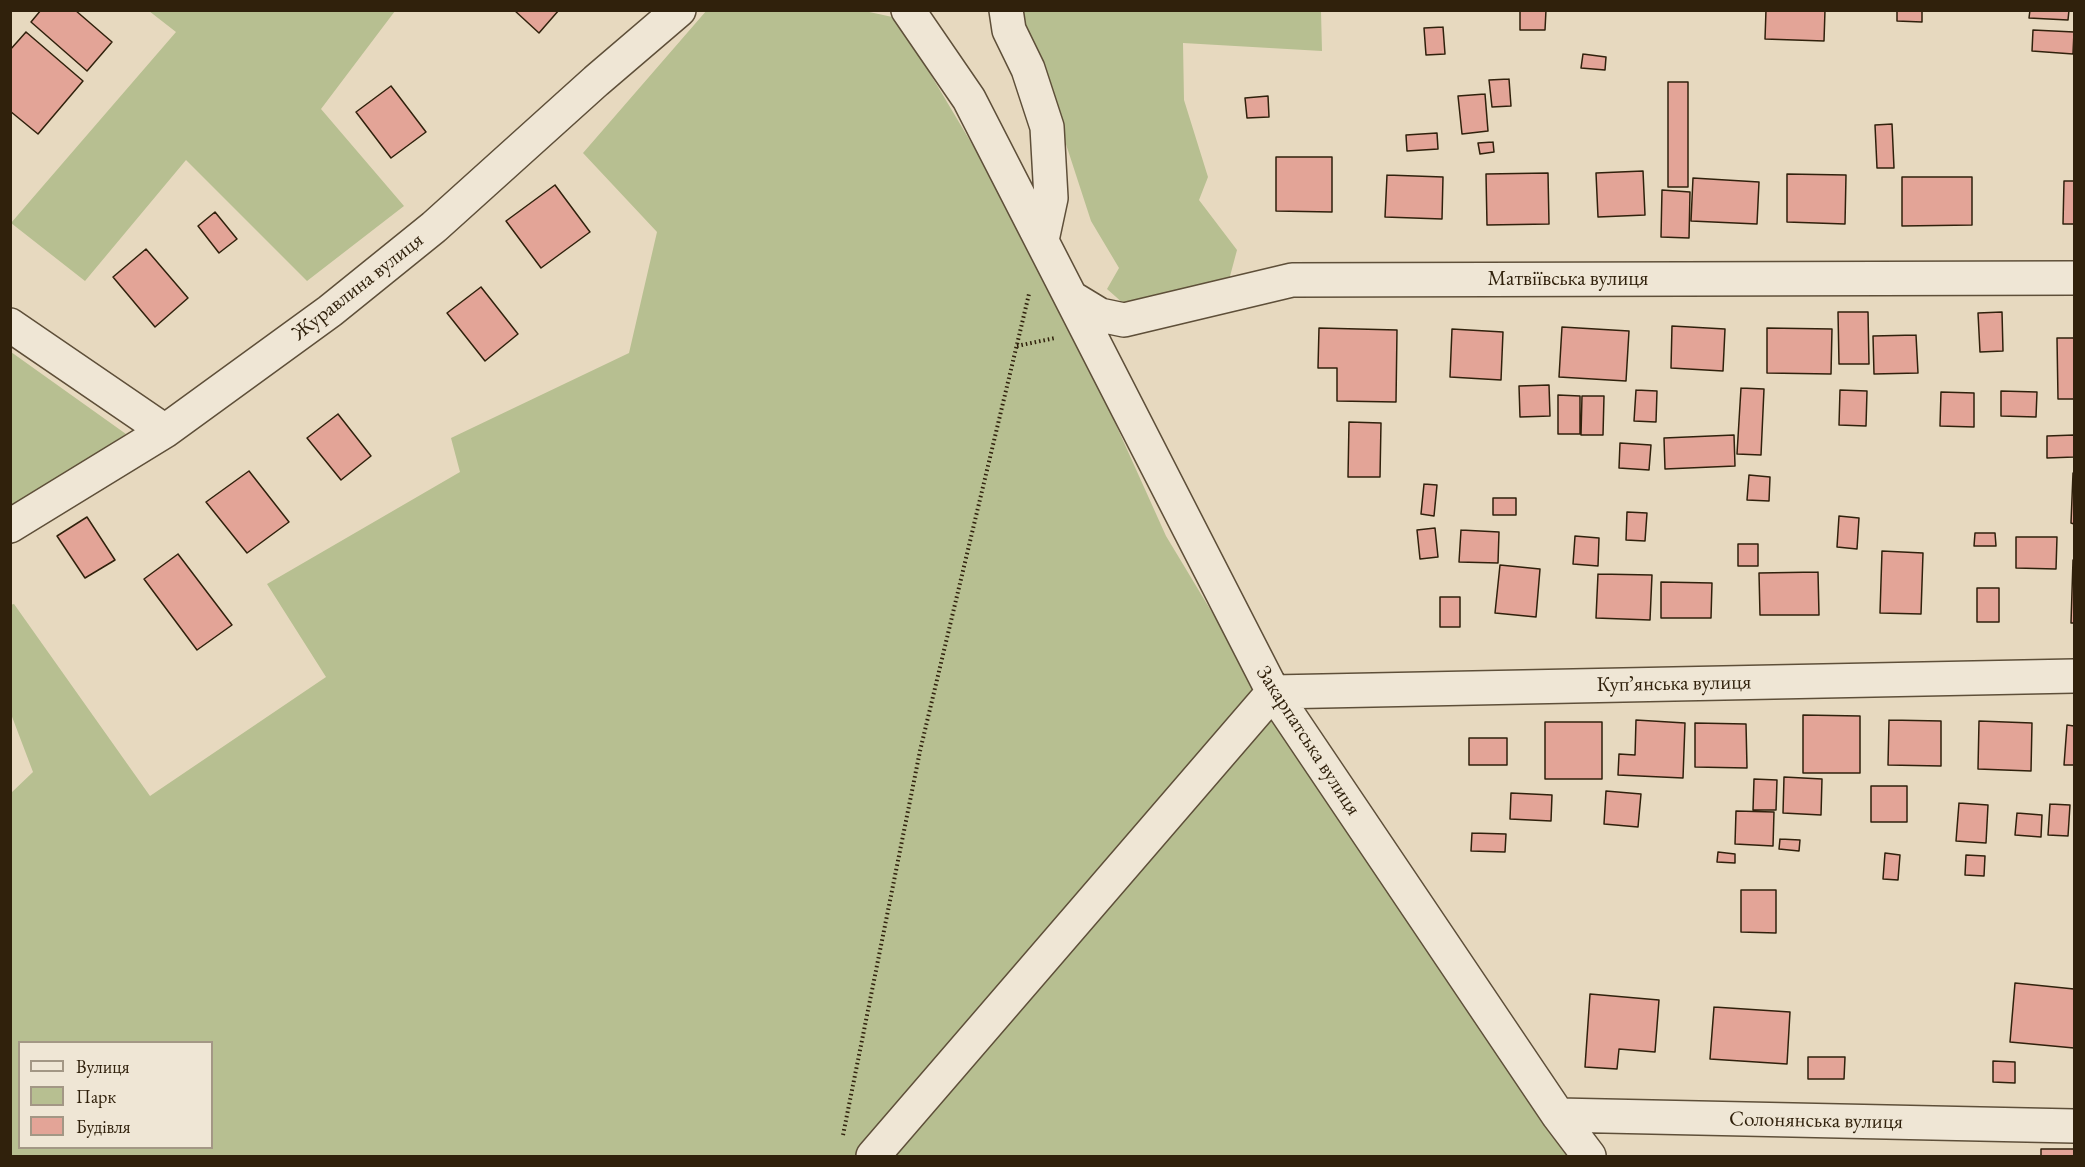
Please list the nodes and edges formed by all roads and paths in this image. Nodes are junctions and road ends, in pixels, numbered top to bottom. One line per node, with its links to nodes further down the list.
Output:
1 (679, 10): 8 (street, Журавлина вулиця)
2 (908, 10): 4 (street, Закарпатська вулиця)
3 (1006, 10): 4 (street)
4 (1042, 240): 6 (street, Закарпатська вулиця); 14 (path)
5 (2074, 278): 6 (street, Матвіївська вулиця)
6 (1072, 298): 11 (street, Закарпатська вулиця)
7 (10, 325): 8 (street)
8 (165, 431): 9 (street, Журавлина вулиця)
9 (10, 526)
10 (2074, 676): 11 (street, Купʼянська вулиця)
11 (1273, 692): 12 (street, Закарпатська вулиця); 15 (street)
12 (1558, 1115): 13 (street, Солонянська вулиця); 16 (street, Закарпатська вулиця)
13 (2074, 1126)
14 (842, 1139)
15 (873, 1156)
16 (1590, 1156)

